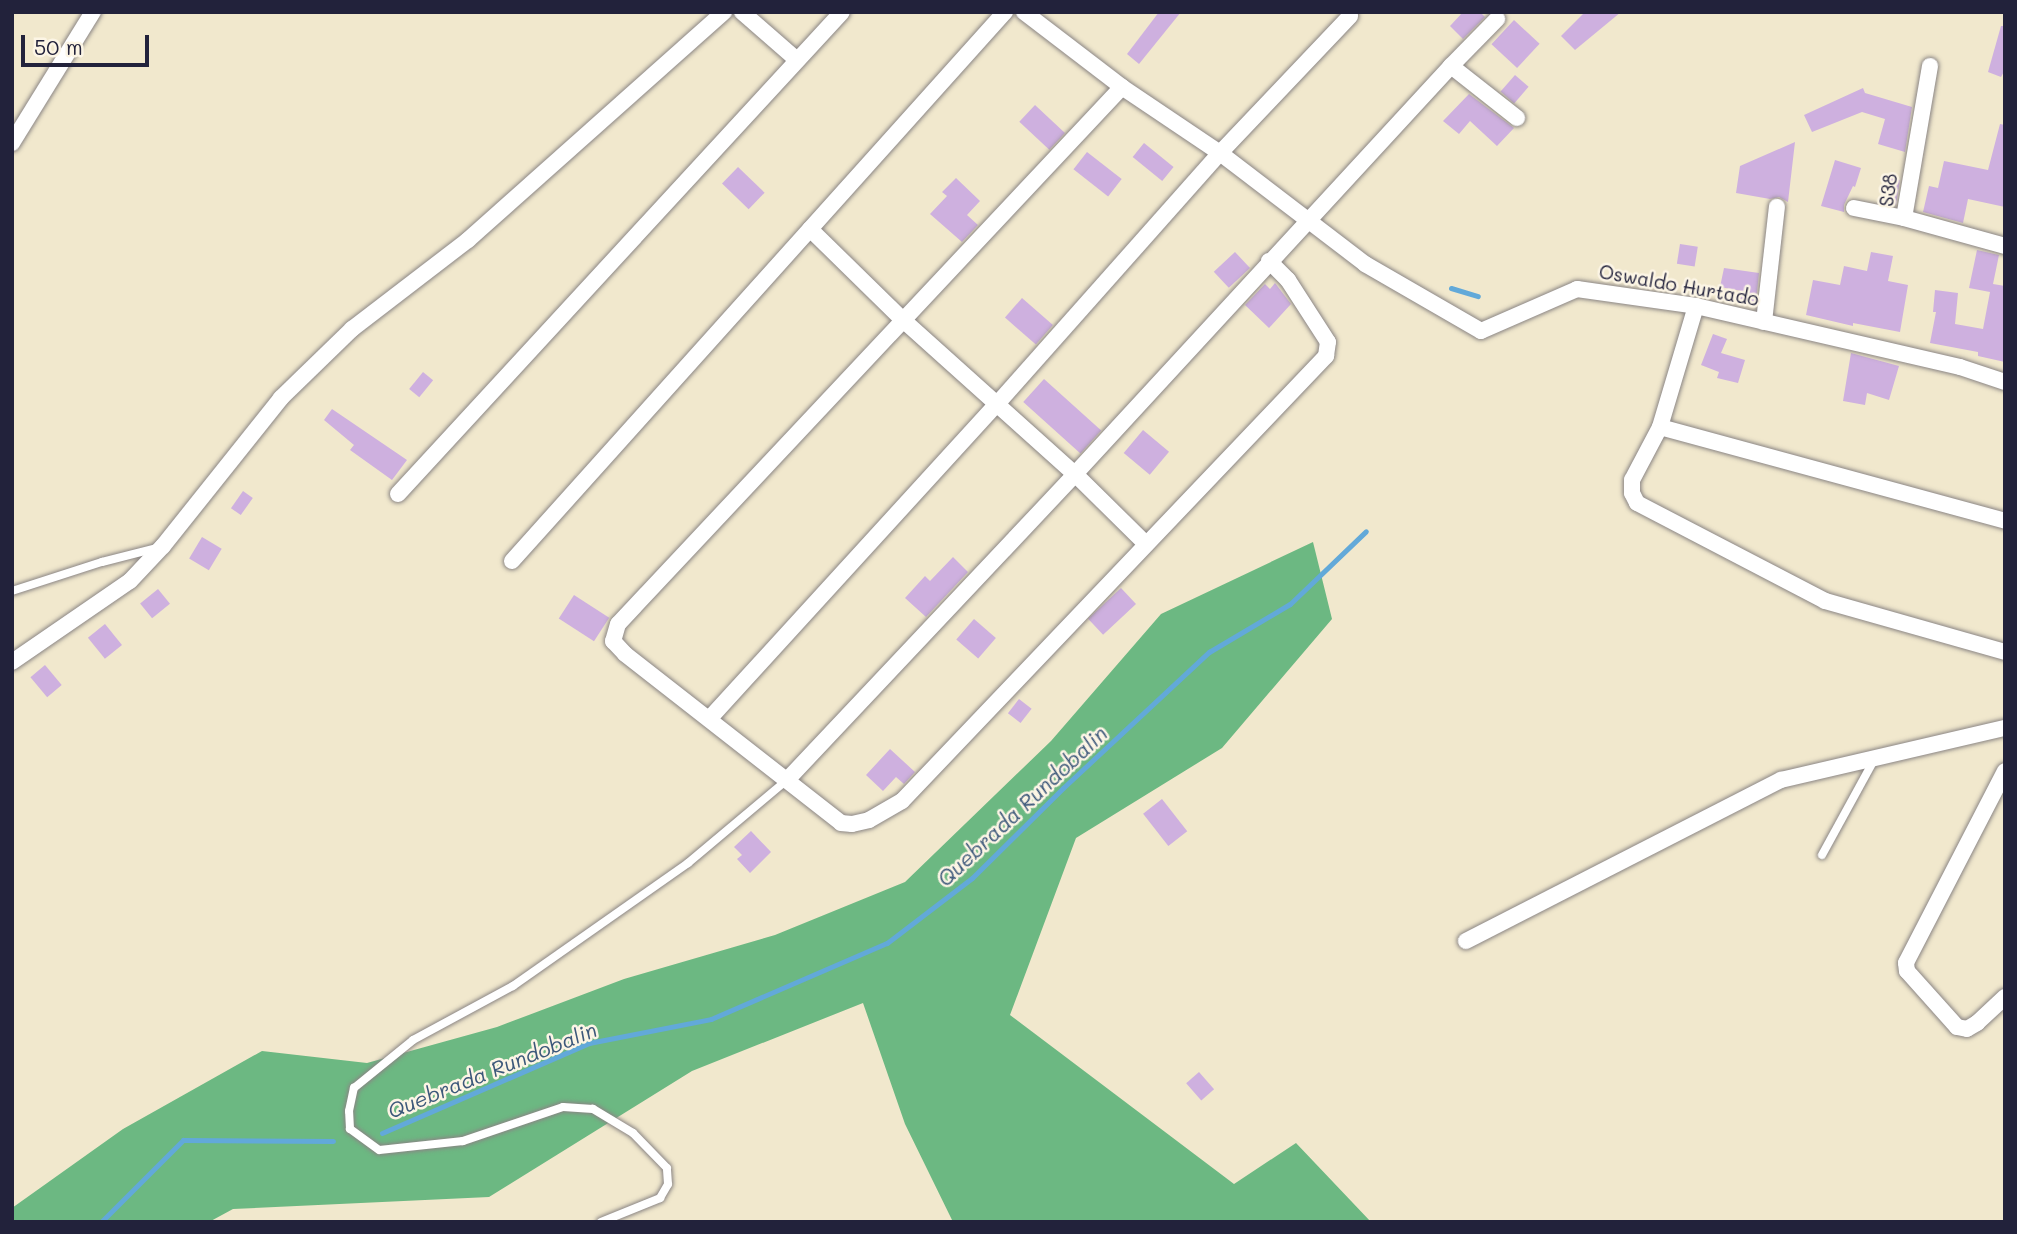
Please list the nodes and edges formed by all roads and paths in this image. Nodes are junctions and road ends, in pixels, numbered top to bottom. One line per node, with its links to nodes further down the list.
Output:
1 (93, 12): 14 (street)
2 (724, 12): 33 (street)
3 (742, 12): 9 (street)
4 (842, 12): 9 (street)
5 (1005, 12): 20 (street)
6 (1024, 12): 12 (street, Oswaldo Hurtado)
7 (1350, 16): 15 (street)
8 (1497, 19): 10 (street)
9 (797, 60): 30 (street)
10 (1451, 66): 13 (street); 19 (street)
11 (1930, 66): 18 (street, S38)
12 (1122, 87): 15 (street, Oswaldo Hurtado); 24 (street)
13 (1517, 118)
14 (12, 143)
15 (1220, 153): 19 (street, Oswaldo Hurtado); 27 (street)
16 (1777, 207): 25 (street)
17 (1854, 208): 18 (street)
18 (1904, 218): 21 (street, S38)
19 (1307, 220): 22 (street); 23 (street, Oswaldo Hurtado)
20 (810, 229): 24 (street); 34 (street)
21 (2005, 246)
22 (1269, 261): 29 (street); 32 (street)
23 (1696, 306): 25 (street, Oswaldo Hurtado); 28 (street)
24 (902, 319): 27 (street); 38 (street)
25 (1764, 322): 26 (street, Oswaldo Hurtado)
26 (2005, 382)
27 (997, 404): 29 (street); 38 (street)
28 (1660, 427): 31 (street); 36 (street)
29 (1075, 474): 32 (street); 42 (street)
30 (398, 494)
31 (2001, 516)
32 (1146, 544): 42 (street)
33 (163, 547): 35 (lane); 37 (street)
34 (512, 561)
35 (12, 591)
36 (2005, 652)
37 (12, 662)
38 (710, 718): 42 (street)
39 (2005, 729): 40 (street)
40 (1875, 758): 43 (lane); 44 (street)
41 (2005, 771): 45 (street)
42 (787, 780): 46 (lane)
43 (1822, 855)
44 (1466, 941)
45 (2005, 997)
46 (601, 1222)

